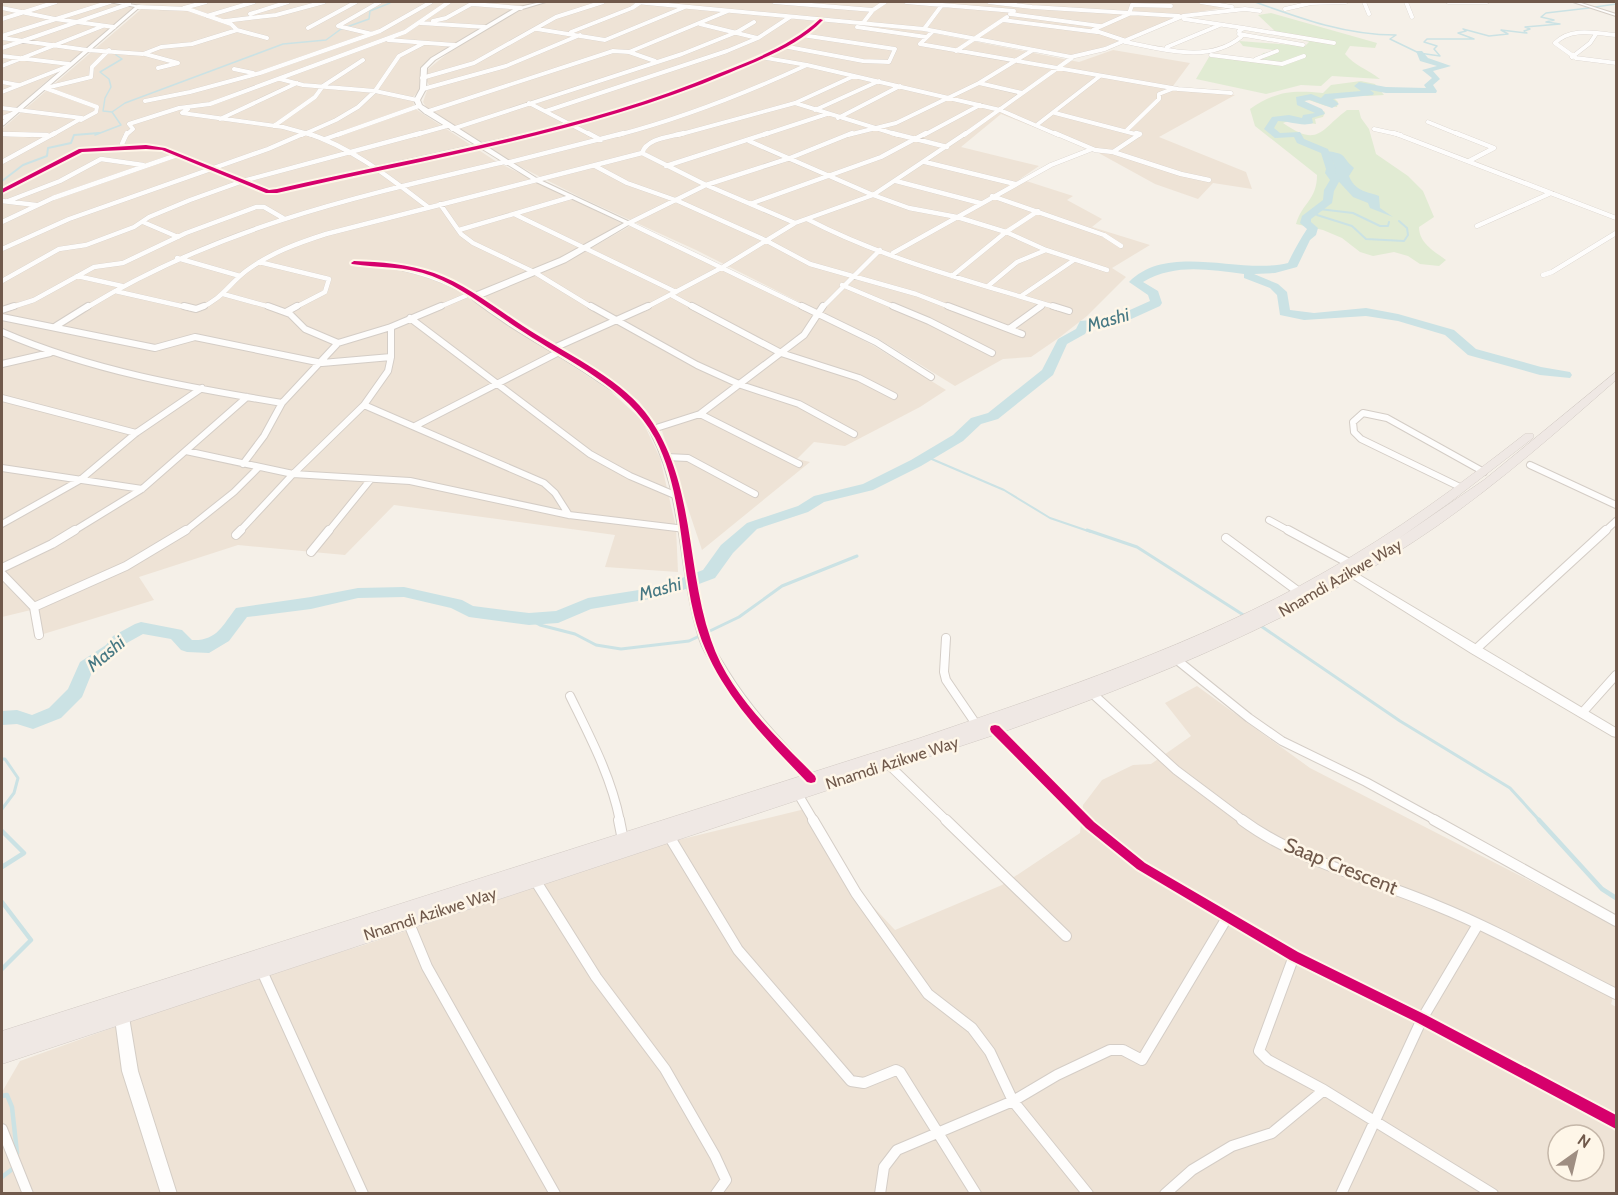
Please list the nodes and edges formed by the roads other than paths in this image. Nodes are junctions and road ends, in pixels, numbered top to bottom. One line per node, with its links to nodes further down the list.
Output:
1 (56, 2): 52 (street)
2 (111, 2): 34 (street); 63 (street)
3 (146, 2): 41 (street)
4 (189, 2): 42 (street)
5 (206, 2): 45 (street)
6 (254, 2): 57 (street)
7 (288, 2): 64 (street)
8 (324, 2): 64 (street)
9 (356, 2): 78 (street)
10 (380, 2): 88 (street)
11 (431, 2): 88 (street)
12 (449, 2): 72 (street)
13 (494, 2): 36 (street)
14 (544, 2): 43 (street)
15 (603, 2): 80 (street)
16 (636, 2): 17 (street)
17 (641, 2): 38 (street); 86 (street)
18 (774, 2): 35 (street)
19 (885, 2): 48 (street)
20 (906, 2): 37 (street)
21 (989, 2): 22 (street)
22 (1005, 2): 39 (street)
23 (1030, 2): 39 (street)
24 (1201, 2): 46 (street)
25 (1312, 2): 26 (street); 47 (street)
26 (1346, 2)
27 (1364, 2): 55 (street)
28 (1406, 2): 61 (street)
29 (1448, 2): 30 (street)
30 (1487, 2)
31 (1575, 2): 56 (street)
32 (473, 3): 36 (street); 72 (street)
33 (1132, 3): 40 (street); 54 (street)
34 (129, 4): 41 (street); 67 (street)
35 (797, 4): 48 (street); 58 (street)
36 (490, 5): 43 (street)
37 (942, 5): 53 (street); 82 (street)
38 (687, 6): 50 (street); 91 (street)
39 (1022, 6): 49 (street); 53 (street)
40 (1171, 6)
41 (138, 7): 42 (street); 77 (street)
42 (177, 8): 45 (street)
43 (521, 8): 79 (street)
44 (2, 9): 52 (street)
45 (183, 9): 57 (street)
46 (1245, 9): 51 (street); 60 (street)
47 (1284, 9)
48 (873, 10): 71 (street)
49 (1076, 10): 54 (street); 70 (street)
50 (729, 11): 58 (street); 73 (street)
51 (1260, 11)
52 (21, 12): 62 (street); 63 (street)
53 (1012, 12): 65 (street); 70 (street)
54 (1129, 14): 60 (street); 76 (street)
55 (1369, 14)
56 (1617, 15)
57 (207, 16): 66 (street)
58 (784, 16): 59 (street)
59 (790, 17): 69 (street); 97 (street)
60 (1181, 17): 74 (street); 101 (street)
61 (1412, 17)
62 (2, 19)
63 (55, 19): 67 (street); 94 (street)
64 (233, 20): 66 (street)
65 (1003, 20): 87 (street); 98 (street)
66 (222, 21): 83 (street)
67 (78, 22): 75 (street); 100 (street)
68 (754, 22): 85 (street)
69 (819, 22): 71 (street); 92 (street); 95 (street)
70 (1068, 22): 76 (street)
71 (863, 23): 82 (street)
72 (422, 24): 79 (street); 99 (street)
73 (700, 24): 85 (street); 115 (street)
74 (1221, 24): 81 (street); 109 (street)
75 (105, 26): 77 (street); 104 (street)
76 (1100, 26): 87 (street)
77 (114, 27): 110 (street)
78 (308, 27)
79 (485, 27): 105 (street)
80 (536, 28): 86 (street); 142 (street)
81 (1244, 28): 89 (street); 103 (street)
82 (924, 29): 84 (street)
83 (237, 30): 96 (street); 116 (street)
84 (933, 31): 95 (street); 98 (street)
85 (737, 32): 97 (street); 117 (street)
86 (570, 33): 91 (street)
87 (1097, 33): 101 (street)
88 (372, 34): 138 (street)
89 (1239, 34): 106 (street); 118 (street)
90 (1596, 34): 93 (street); 124 (street); 124 (street)
91 (580, 35): 152 (street)
92 (802, 35): 107 (street); 107 (street)
93 (1617, 35)
94 (2, 37): 100 (street)
95 (926, 37): 113 (street)
96 (267, 38)
97 (758, 38): 126 (street)
98 (976, 39): 112 (street); 113 (street)
99 (385, 40): 102 (street); 141 (street)
100 (23, 41): 104 (street); 108 (street)
101 (1125, 41): 109 (street); 123 (street)
102 (424, 43): 105 (street); 153 (street)
103 (1334, 43)
104 (54, 45): 110 (street); 125 (street)
105 (455, 45): 142 (street)
106 (1303, 45)
107 (783, 46): 122 (street)
108 (2, 48)
109 (1165, 48): 118 (street)
110 (87, 50): 111 (street); 134 (street)
111 (109, 50): 116 (street); 150 (street)
112 (1033, 50): 123 (street); 130 (street)
113 (956, 51): 130 (street)
114 (1277, 51): 128 (street)
115 (629, 52): 129 (street); 169 (street)
116 (145, 54): 135 (street)
117 (682, 54): 126 (street); 129 (street)
118 (1207, 54): 128 (street)
119 (1617, 54): 131 (street)
120 (2, 56): 125 (street)
121 (1304, 56): 128 (street)
122 (761, 57): 132 (street); 177 (street)
123 (1073, 57): 137 (street)
124 (1572, 57): 131 (street)
125 (22, 58): 133 (street); 134 (street)
126 (703, 59): 168 (street)
127 (363, 60): 148 (street)
128 (1255, 60)
129 (655, 61): 160 (street)
130 (1014, 61): 137 (street); 146 (street)
131 (1615, 63)
132 (807, 65): 139 (street); 190 (street)
133 (2, 66)
134 (68, 66): 147 (street); 150 (street)
135 (158, 68)
136 (234, 69): 138 (street)
137 (1056, 69): 140 (street); 155 (street)
138 (257, 74): 141 (street); 158 (street)
139 (854, 76): 143 (street); 161 (street)
140 (1100, 76): 151 (street); 170 (street)
141 (278, 78): 145 (street); 163 (street)
142 (422, 78): 152 (street)
143 (879, 81): 149 (street); 165 (street)
144 (2, 82): 147 (street)
145 (297, 83): 148 (street); 175 (street)
146 (980, 83): 155 (street); 157 (street)
147 (18, 85): 154 (street)
148 (323, 87): 153 (street); 180 (street)
149 (900, 87): 157 (street); 173 (street)
150 (45, 88): 167 (street); 174 (street)
151 (1174, 88): 156 (street); 184 (street)
152 (423, 89): 159 (street)
153 (375, 91): 159 (street); 186 (street)
154 (2, 92)
155 (1022, 93): 166 (street)
156 (1231, 93)
157 (946, 97): 162 (street); 182 (street)
158 (145, 101)
159 (418, 103): 169 (street); 189 (street)
160 (529, 103): 168 (street); 181 (street)
161 (795, 103): 165 (street); 198 (street)
162 (980, 105): 166 (street); 188 (street)
163 (191, 106): 175 (street); 194 (street)
164 (2, 108): 167 (street)
165 (815, 110): 171 (street)
166 (1000, 110): 179 (street); 193 (street)
167 (16, 111): 172 (street); 174 (street); 178 (street)
168 (546, 111): 177 (street)
169 (426, 112): 181 (street)
170 (1055, 113): 179 (street); 184 (street)
171 (827, 114): 173 (street); 191 (street)
172 (2, 118)
173 (838, 118): 182 (street)
174 (81, 120): 187 (street)
175 (219, 120): 180 (street)
176 (1428, 122): 201 (street)
177 (571, 123): 190 (street); 192 (street)
178 (2, 124)
179 (1038, 124): 195 (street)
180 (274, 126): 186 (street)
181 (449, 127): 192 (street); 196 (street)
182 (872, 128): 188 (street); 200 (street)
183 (1374, 129): 201 (street)
184 (1126, 130): 197 (street)
185 (2, 134): 187 (street)
186 (307, 134): 189 (street); 209 (street)
187 (49, 135): 202 (street)
188 (917, 139): 193 (street); 210 (street)
189 (325, 140): 196 (street)
190 (601, 140): 204 (street)
191 (749, 141): 200 (street); 207 (street)
192 (480, 145): 204 (street); 208 (street)
193 (947, 147): 203 (street)
194 (126, 148): 199 (street); 218 (street)
195 (1092, 149): 197 (street); 215 (street)
196 (349, 151): 208 (street); 213 (street)
197 (1113, 152): 212 (street)
198 (642, 153): 206 (street); 207 (street)
199 (177, 155): 205 (street); 209 (street)
200 (790, 158): 210 (street); 216 (street)
201 (1469, 161): 219 (street)
202 (2, 162)
203 (925, 162): 214 (street); 215 (street)
204 (505, 163): 211 (street); 217 (street)
205 (147, 165): 223 (street); 228 (street)
206 (595, 166): 211 (street); 224 (street)
207 (666, 166): 216 (street)
208 (376, 167): 213 (street); 217 (street)
209 (211, 168): 213 (street); 247 (street)
210 (829, 175): 220 (street); 227 (street)
211 (536, 180): 221 (street); 226 (street)
212 (1209, 180)
213 (243, 181): 237 (street)
214 (896, 181): 220 (street); 225 (street)
215 (1015, 184): 222 (street)
216 (706, 185): 224 (street); 227 (street)
217 (401, 187): 229 (street); 232 (street)
218 (2, 191)
219 (1551, 193): 234 (street); 240 (street)
220 (873, 195): 233 (street); 235 (street)
221 (571, 196): 231 (street); 238 (street)
222 (993, 196): 225 (street); 230 (street)
223 (5, 201): 228 (street)
224 (678, 201): 238 (street); 245 (street)
225 (980, 203): 233 (street)
226 (440, 204): 229 (street); 241 (street)
227 (750, 204): 239 (street)
228 (38, 205): 236 (street)
229 (428, 207): 254 (street)
230 (1038, 211): 242 (street); 246 (street)
231 (514, 214): 241 (street); 248 (street)
232 (283, 218): 244 (street); 252 (street)
233 (957, 218): 242 (street); 251 (street)
234 (1617, 218)
235 (807, 219): 239 (street); 249 (street)
236 (2, 222)
237 (143, 222): 244 (street); 264 (street)
238 (629, 223): 248 (street); 256 (street)
239 (795, 223): 245 (street)
240 (1477, 226)
241 (459, 230): 258 (street)
242 (1006, 232): 250 (street); 263 (street)
243 (1617, 233): 259 (street)
244 (178, 237): 260 (street)
245 (765, 240): 256 (street); 262 (street)
246 (1121, 246)
247 (2, 249)
248 (586, 249): 258 (street); 269 (street)
249 (880, 250): 251 (street); 262 (street)
250 (1046, 250): 253 (street); 267 (street)
251 (893, 253): 263 (street)
252 (177, 258): 261 (street); 266 (street)
253 (1074, 260): 257 (street); 272 (street)
254 (259, 262): 261 (street); 276 (street)
255 (354, 263): 271 (street)
256 (723, 267): 269 (street); 277 (street)
257 (1107, 270)
258 (534, 272): 271 (street); 280 (street)
259 (1543, 274)
260 (77, 276): 266 (street); 274 (street)
261 (240, 276): 270 (street)
262 (849, 276): 265 (street); 283 (street)
263 (952, 276): 267 (street)
264 (2, 280)
265 (842, 285): 277 (street); 290 (street)
266 (122, 286): 268 (street)
267 (988, 286): 272 (street)
268 (115, 291): 270 (street); 281 (street)
269 (674, 293): 280 (street); 289 (street)
270 (223, 294): 276 (street)
271 (473, 295): 279 (street); 287 (street)
272 (1021, 297): 273 (street)
273 (1044, 304): 275 (street); 283 (street)
274 (2, 310)
275 (1069, 311)
276 (286, 312): 286 (street)
277 (817, 314): 289 (street); 296 (street)
278 (2, 317): 281 (street)
279 (410, 318): 282 (street); 297 (street)
280 (617, 322): 287 (street); 298 (street)
281 (56, 326): 292 (street)
282 (391, 327): 286 (street); 291 (street)
283 (1009, 329): 285 (street)
284 (2, 332): 288 (street)
285 (1022, 334)
286 (338, 344): 292 (street)
287 (557, 350): 297 (street); 307 (street)
288 (51, 353): 293 (street); 299 (street)
289 (781, 353): 298 (street); 300 (street)
290 (992, 353)
291 (391, 357): 292 (street); 304 (street)
292 (322, 363): 303 (street)
293 (2, 364)
294 (1617, 364): 317 (highway, Nnamdi Azikwe Way)
295 (1617, 375): 335 (highway, Nnamdi Azikwe Way)
296 (931, 377)
297 (498, 383): 306 (street); 324 (street)
298 (741, 385): 305 (street); 309 (street)
299 (202, 388): 301 (street); 308 (street)
300 (894, 396)
301 (248, 397): 303 (street); 310 (street)
302 (2, 398): 308 (street)
303 (282, 403): 312 (street)
304 (364, 405): 306 (street); 318 (street)
305 (700, 414): 307 (street); 313 (street)
306 (415, 426): 326 (street)
307 (653, 429): 311 (street)
308 (136, 433): 320 (street)
309 (854, 434)
310 (186, 451): 312 (street); 322 (street)
311 (666, 457): 323 (street); 324 (street)
312 (243, 464): 316 (street)
313 (799, 464)
314 (1530, 465): 325 (street)
315 (2, 468): 320 (street)
316 (258, 468): 318 (street); 338 (street)
317 (1484, 472): 321 (highway, Nnamdi Azikwe Way); 321 (street)
318 (293, 474): 319 (street); 331 (street)
319 (371, 479): 326 (street); 333 (street)
320 (80, 480): 322 (street); 329 (street)
321 (1462, 488): 335 (highway, Nnamdi Azikwe Way)
322 (142, 489): 334 (street)
323 (754, 494)
324 (677, 496): 330 (street)
325 (1617, 505)
326 (569, 515): 330 (street)
327 (1269, 520): 335 (street)
328 (1617, 521): 341 (street)
329 (2, 524)
330 (685, 529): 351 (street)
331 (236, 535)
332 (1226, 538): 337 (street)
333 (311, 552)
334 (2, 568)
335 (1347, 568): 337 (highway, Nnamdi Azikwe Way); 341 (street); 342 (highway, Nnamdi Azikwe Way)
336 (2, 574): 338 (street)
337 (1299, 592): 347 (highway, Nnamdi Azikwe Way)
338 (34, 607): 339 (street)
339 (39, 634)
340 (946, 638): 347 (street)
341 (1475, 650): 346 (street)
342 (1177, 660): 344 (highway, Nnamdi Azikwe Way); 358 (street)
343 (1617, 675): 346 (street)
344 (1094, 695): 348 (highway, Nnamdi Azikwe Way); 359 (street, Saap Crescent)
345 (570, 696): 354 (street)
346 (1582, 713): 349 (street)
347 (976, 724): 351 (highway, Nnamdi Azikwe Way)
348 (995, 729): 350 (highway, Nnamdi Azikwe Way); 356 (street)
349 (1617, 733)
350 (888, 765): 352 (highway, Nnamdi Azikwe Way); 360 (street)
351 (812, 779): 354 (highway, Nnamdi Azikwe Way)
352 (798, 794): 353 (highway, Nnamdi Azikwe Way); 369 (street)
353 (669, 836): 355 (highway, Nnamdi Azikwe Way); 373 (street)
354 (623, 840): 364 (highway, Nnamdi Azikwe Way)
355 (535, 880): 357 (highway, Nnamdi Azikwe Way); 379 (street)
356 (1228, 916): 361 (street); 369 (street)
357 (408, 921): 362 (highway, Nnamdi Azikwe Way); 378 (street)
358 (1617, 921)
359 (1478, 926): 363 (street, Saap Crescent); 365 (street)
360 (1065, 936)
361 (1294, 956): 365 (street); 368 (street)
362 (261, 969): 364 (highway, Nnamdi Azikwe Way); 377 (street)
363 (1617, 994)
364 (121, 1008): 366 (highway, Nnamdi Azikwe Way); 367 (highway, Nnamdi Azikwe Way); 376 (street)
365 (1422, 1019): 370 (street); 371 (street)
366 (2, 1040)
367 (2, 1055)
368 (1324, 1090): 370 (street); 383 (street)
369 (1013, 1101): 373 (street); 382 (street)
370 (1373, 1122): 384 (street); 385 (street)
371 (1617, 1122)
372 (2, 1129): 374 (street)
373 (938, 1133): 380 (street); 381 (street)
374 (4, 1147): 375 (street)
375 (28, 1194)
376 (169, 1194)
377 (363, 1194)
378 (555, 1194)
379 (716, 1194)
380 (880, 1194)
381 (976, 1194)
382 (1088, 1194)
383 (1165, 1194)
384 (1341, 1194)
385 (1493, 1194)

